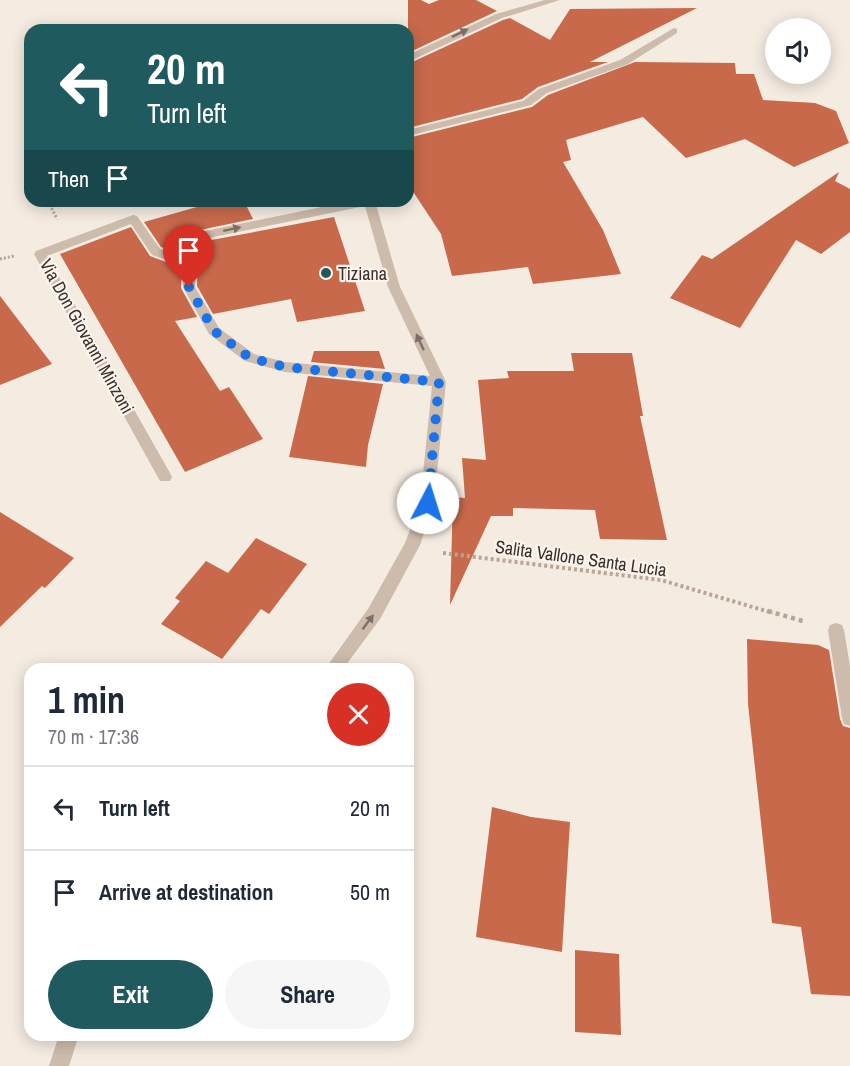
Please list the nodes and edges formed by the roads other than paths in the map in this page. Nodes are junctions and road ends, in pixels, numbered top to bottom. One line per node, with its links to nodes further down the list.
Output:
1 (555, 0): 3 (street, one-way to 1)
2 (674, 31): 4 (street)
3 (414, 55)
4 (414, 131)
5 (340, 207): 7 (street, one-way to 5)
6 (371, 207): 8 (street, one-way to 6)
7 (190, 264): 8 (street); 9 (street, Via Don Giovanni Minzoni)
8 (439, 382): 11 (street, one-way to 8)
9 (165, 477)
10 (836, 630): 12 (street)
11 (337, 663)
12 (850, 718)
13 (67, 1041): 14 (street)
14 (59, 1066)

